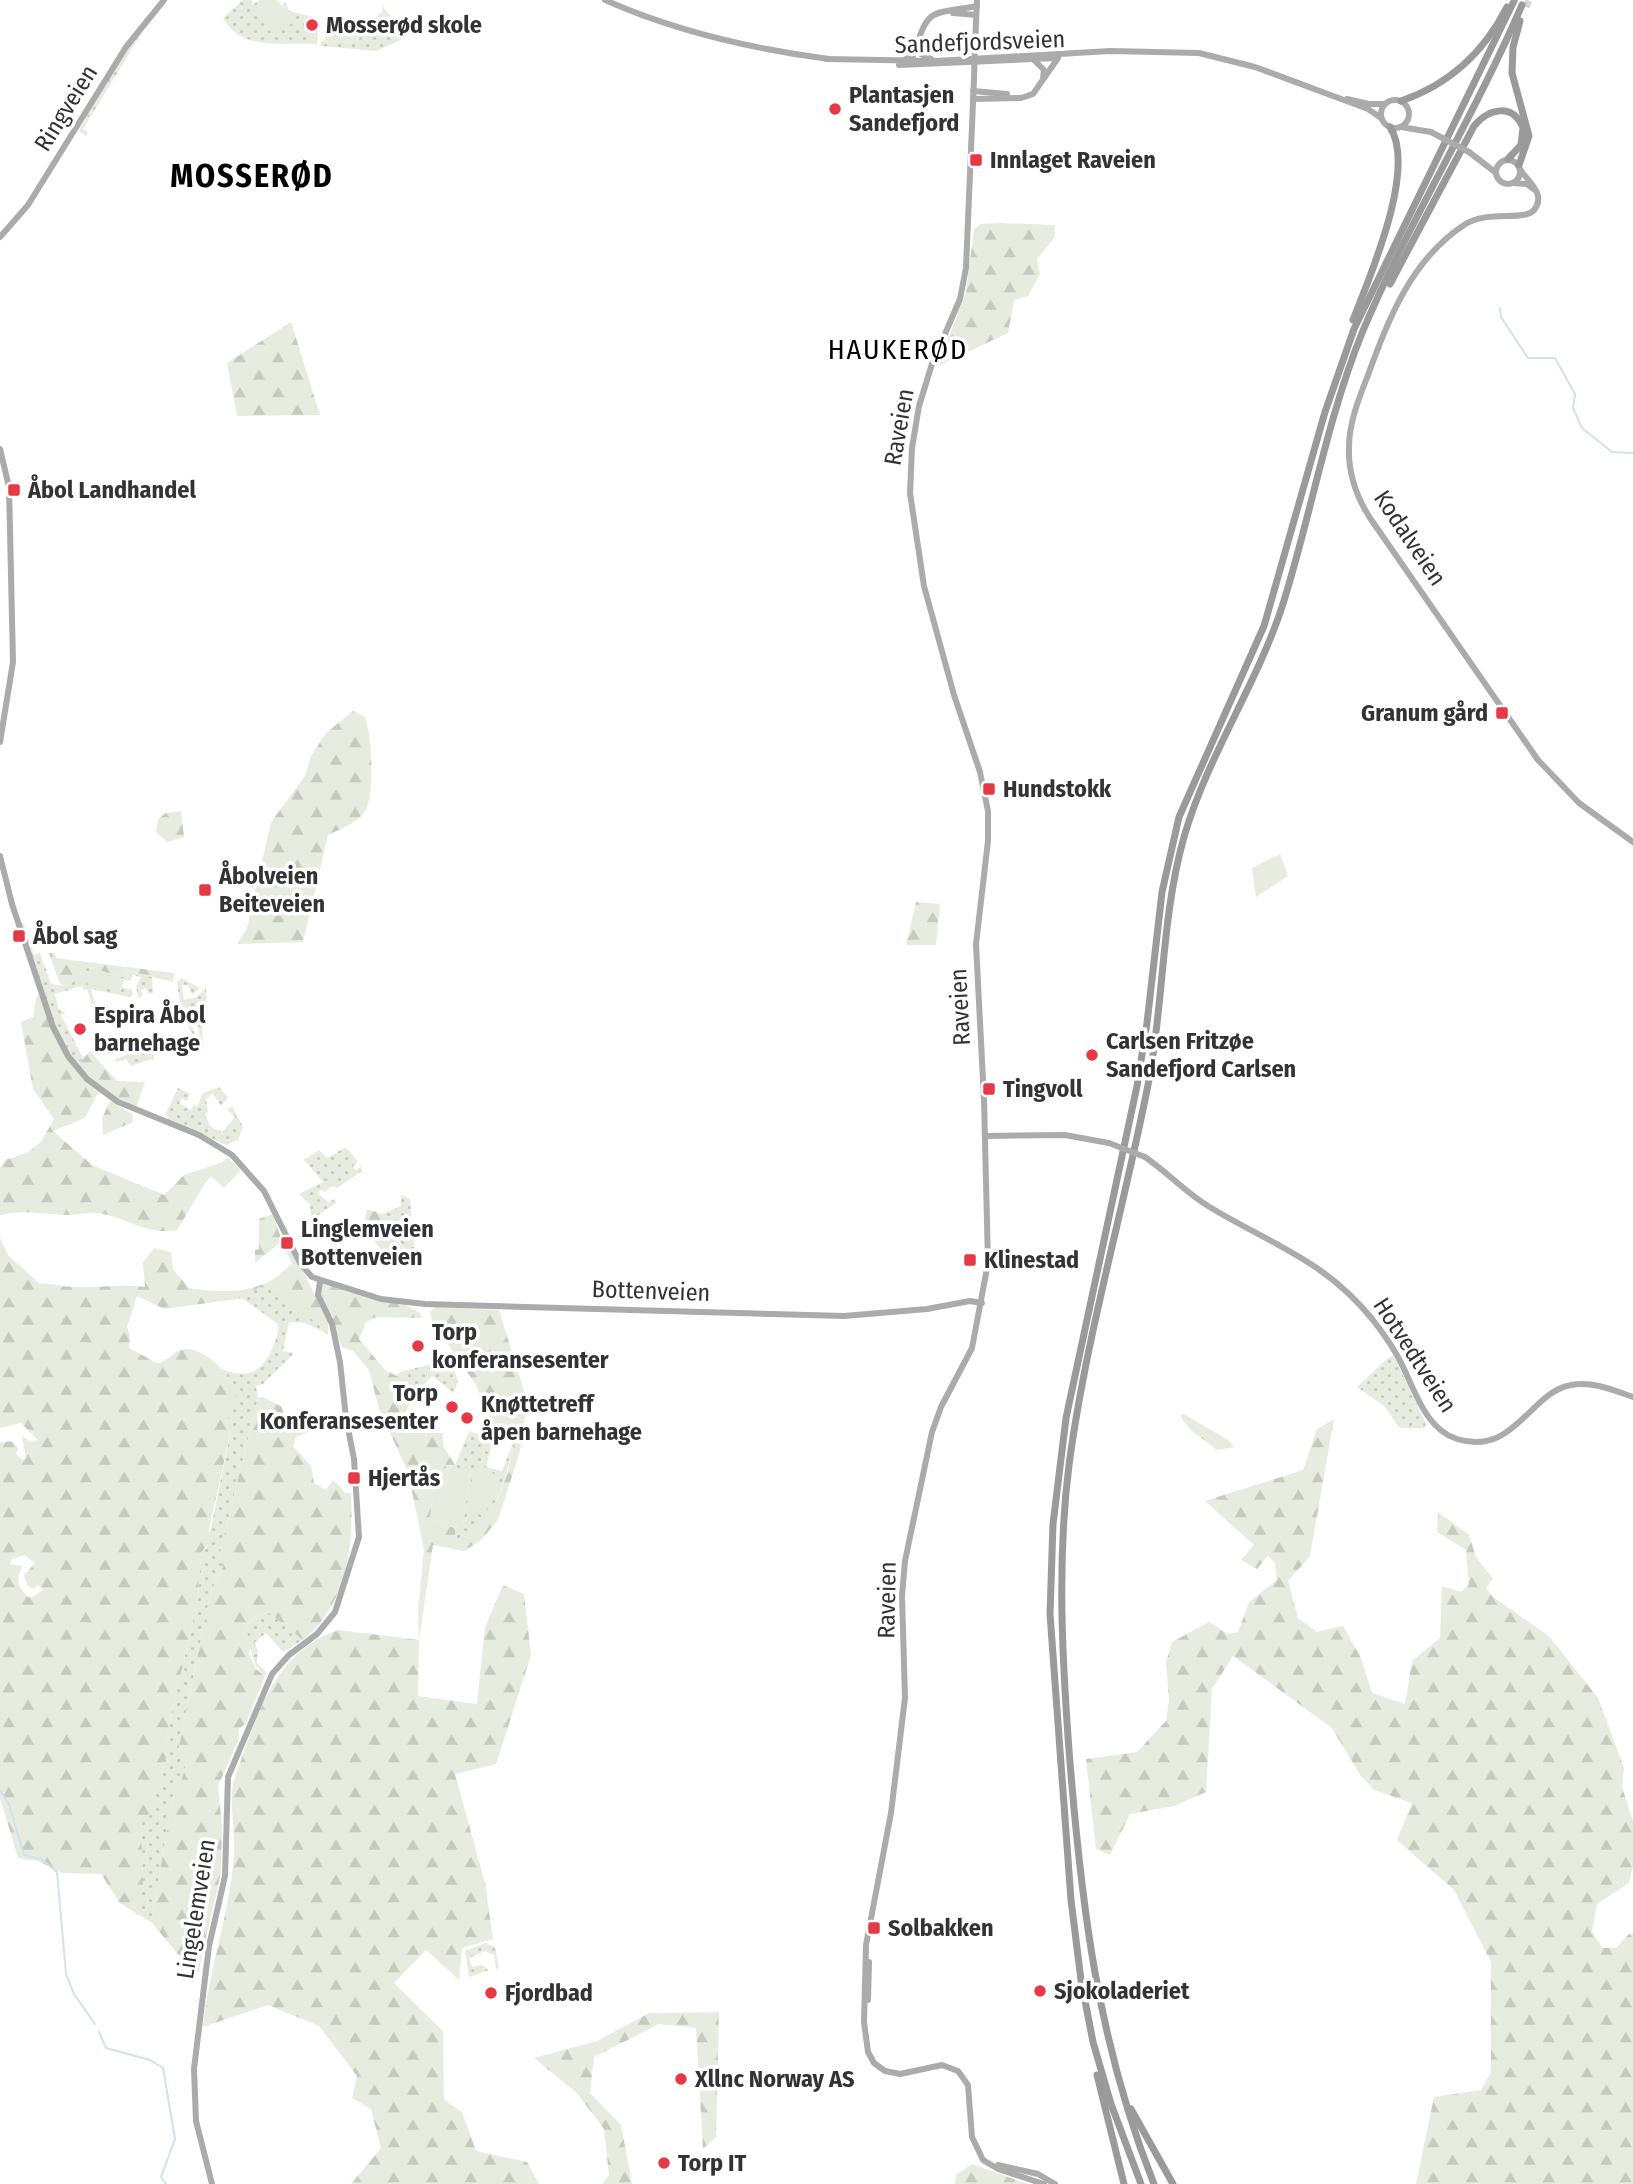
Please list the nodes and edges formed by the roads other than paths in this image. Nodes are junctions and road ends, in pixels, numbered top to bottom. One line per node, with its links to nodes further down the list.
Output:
1 (164, 0): 27 (main road, Ringveien)
2 (606, 0): 8 (main road, Sandefjordsveien)
3 (1512, 1): 14 (highway); 29 (highway)
4 (977, 3): 5 (main road); 10 (main road)
5 (976, 15): 11 (main road); 13 (main road, Raveien, bridge)
6 (1134, 51): 7 (main road, Sandefjordsveien); 11 (main road, Sandefjordsveien); 12 (main road, Sandefjordsveien)
7 (1058, 58): 9 (main road, Sandefjordsveien); 13 (main road)
8 (827, 59): 9 (main road, Sandefjordsveien); 10 (main road, Sandefjordsveien)
9 (1034, 60): 13 (main road)
10 (900, 61): 11 (main road, Sandefjordsveien)
11 (936, 61)
12 (1308, 88): 15 (main road, Sandefjordsveien); 17 (main road, Sandefjordsveien)
13 (973, 95): 34 (main road, Raveien)
14 (1401, 101): 15 (main road); 16 (main road)
15 (1385, 103): 17 (main road)
16 (1409, 114): 19 (main road); 20 (main road)
17 (1381, 118): 18 (main road)
18 (1390, 127): 19 (main road); 29 (highway)
19 (1399, 127): 20 (main road)
20 (1431, 132): 21 (main road, bridge)
21 (1469, 152): 22 (main road); 24 (main road)
22 (1504, 160): 23 (main road); 24 (main road); 28 (highway)
23 (1519, 167): 25 (main road); 26 (main road); 28 (highway)
24 (1496, 173): 25 (main road)
25 (1512, 183): 26 (main road)
26 (1536, 191): 32 (main road, Kodalveien)
27 (0, 237)
28 (1363, 332): 39 (highway)
29 (1343, 358): 38 (highway)
30 (0, 449): 31 (main road)
31 (0, 742)
32 (1633, 842)
33 (0, 856): 35 (main road)
34 (985, 1136): 36 (main road, Raveien); 37 (main road, Hotvedtveien, bridge)
35 (320, 1281): 36 (main road, Bottenveien); 41 (main road, Lingelemveien)
36 (982, 1303): 40 (main road, Raveien)
37 (1633, 1397)
38 (1087, 2017): 44 (highway); 45 (highway)
39 (1112, 2063): 46 (highway); 47 (highway)
40 (976, 2148): 42 (main road); 43 (main road)
41 (212, 2184)
42 (1045, 2184)
43 (1055, 2184)
44 (1124, 2184)
45 (1141, 2184)
46 (1154, 2184)
47 (1173, 2184)

